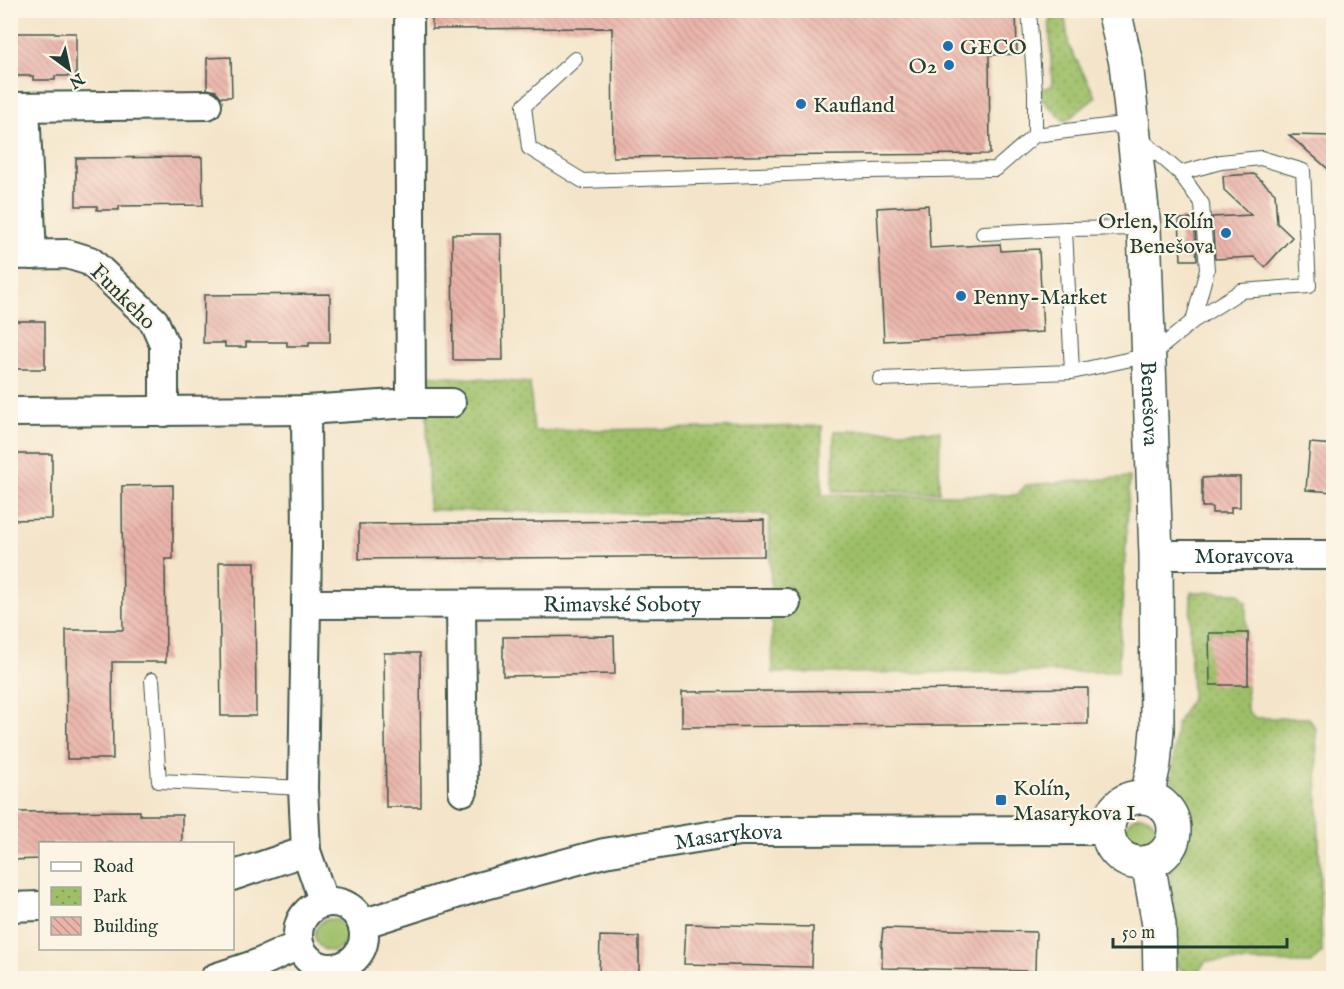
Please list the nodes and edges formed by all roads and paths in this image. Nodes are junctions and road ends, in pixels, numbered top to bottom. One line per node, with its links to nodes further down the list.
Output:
1 (409, 10): 18 (street)
2 (1029, 10): 8 (lane)
3 (1114, 10): 7 (street, Benešova)
4 (575, 59): 8 (lane)
5 (207, 105): 6 (street)
6 (18, 107): 13 (street)
7 (1134, 133): 8 (lane); 9 (lane); 10 (street, Benešova)
8 (1035, 135)
9 (1180, 173): 14 (lane); 14 (lane)
10 (1144, 228): 11 (lane); 15 (street, Benešova)
11 (1065, 229): 12 (lane); 16 (lane)
12 (983, 233)
13 (21, 255): 22 (street, Funkeho)
14 (1193, 321): 15 (lane)
15 (1149, 357): 16 (lane); 23 (street, Benešova)
16 (1072, 372): 17 (lane)
17 (880, 379)
18 (411, 403): 19 (street); 20 (street)
19 (451, 403)
20 (306, 410): 22 (street); 26 (street)
21 (10, 412): 22 (street)
22 (164, 412)
23 (1156, 555): 24 (street, Moravcova); 31 (street, Benešova)
24 (1334, 555)
25 (786, 603): 27 (street, Rimavské Soboty)
26 (306, 604): 27 (street, Rimavské Soboty); 29 (street)
27 (461, 604): 30 (street)
28 (152, 680): 29 (lane)
29 (303, 788): 33 (street)
30 (463, 791)
31 (1147, 797): 32 (street); 34 (street)
32 (1108, 830): 34 (street); 39 (street, Masarykova)
33 (306, 851): 35 (street); 36 (street)
34 (1148, 862): 43 (street)
35 (234, 875)
36 (324, 903): 39 (street); 40 (street)
37 (39, 906): 38 (street)
38 (10, 907)
39 (362, 924): 41 (street)
40 (299, 945): 41 (street); 42 (street)
41 (343, 972)
42 (215, 978)
43 (1160, 978)

